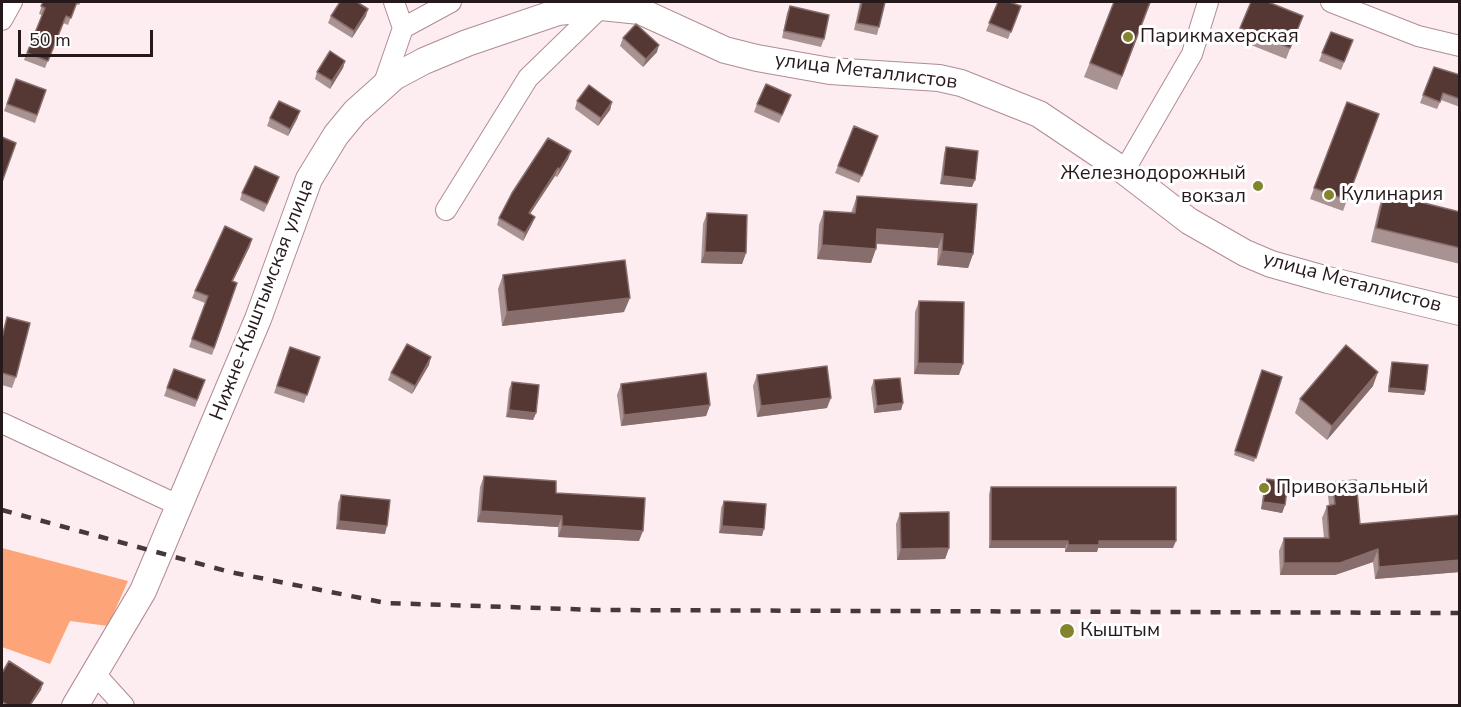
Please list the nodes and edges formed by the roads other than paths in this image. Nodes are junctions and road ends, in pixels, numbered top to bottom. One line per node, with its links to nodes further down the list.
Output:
1 (12, 2): 7 (street)
2 (394, 2): 8 (street)
3 (452, 2): 8 (street)
4 (1208, 2): 11 (street)
5 (1331, 2): 9 (street)
6 (600, 4): 10 (main road, улица Металлистов); 11 (main road, улица Металлистов); 12 (street)
7 (2, 20)
8 (403, 28): 10 (street, Нижне-Кыштымская улица)
9 (1460, 46)
10 (384, 84): 15 (main road, Нижне-Кыштымская улица)
11 (1124, 171): 13 (main road, улица Металлистов)
12 (446, 210)
13 (1460, 312)
14 (2, 423): 15 (street)
15 (178, 505): 16 (main road, Нижне-Кыштымская улица)
16 (95, 674): 17 (main road, Нижне-Кыштымская улица); 18 (street)
17 (75, 705)
18 (124, 705)

